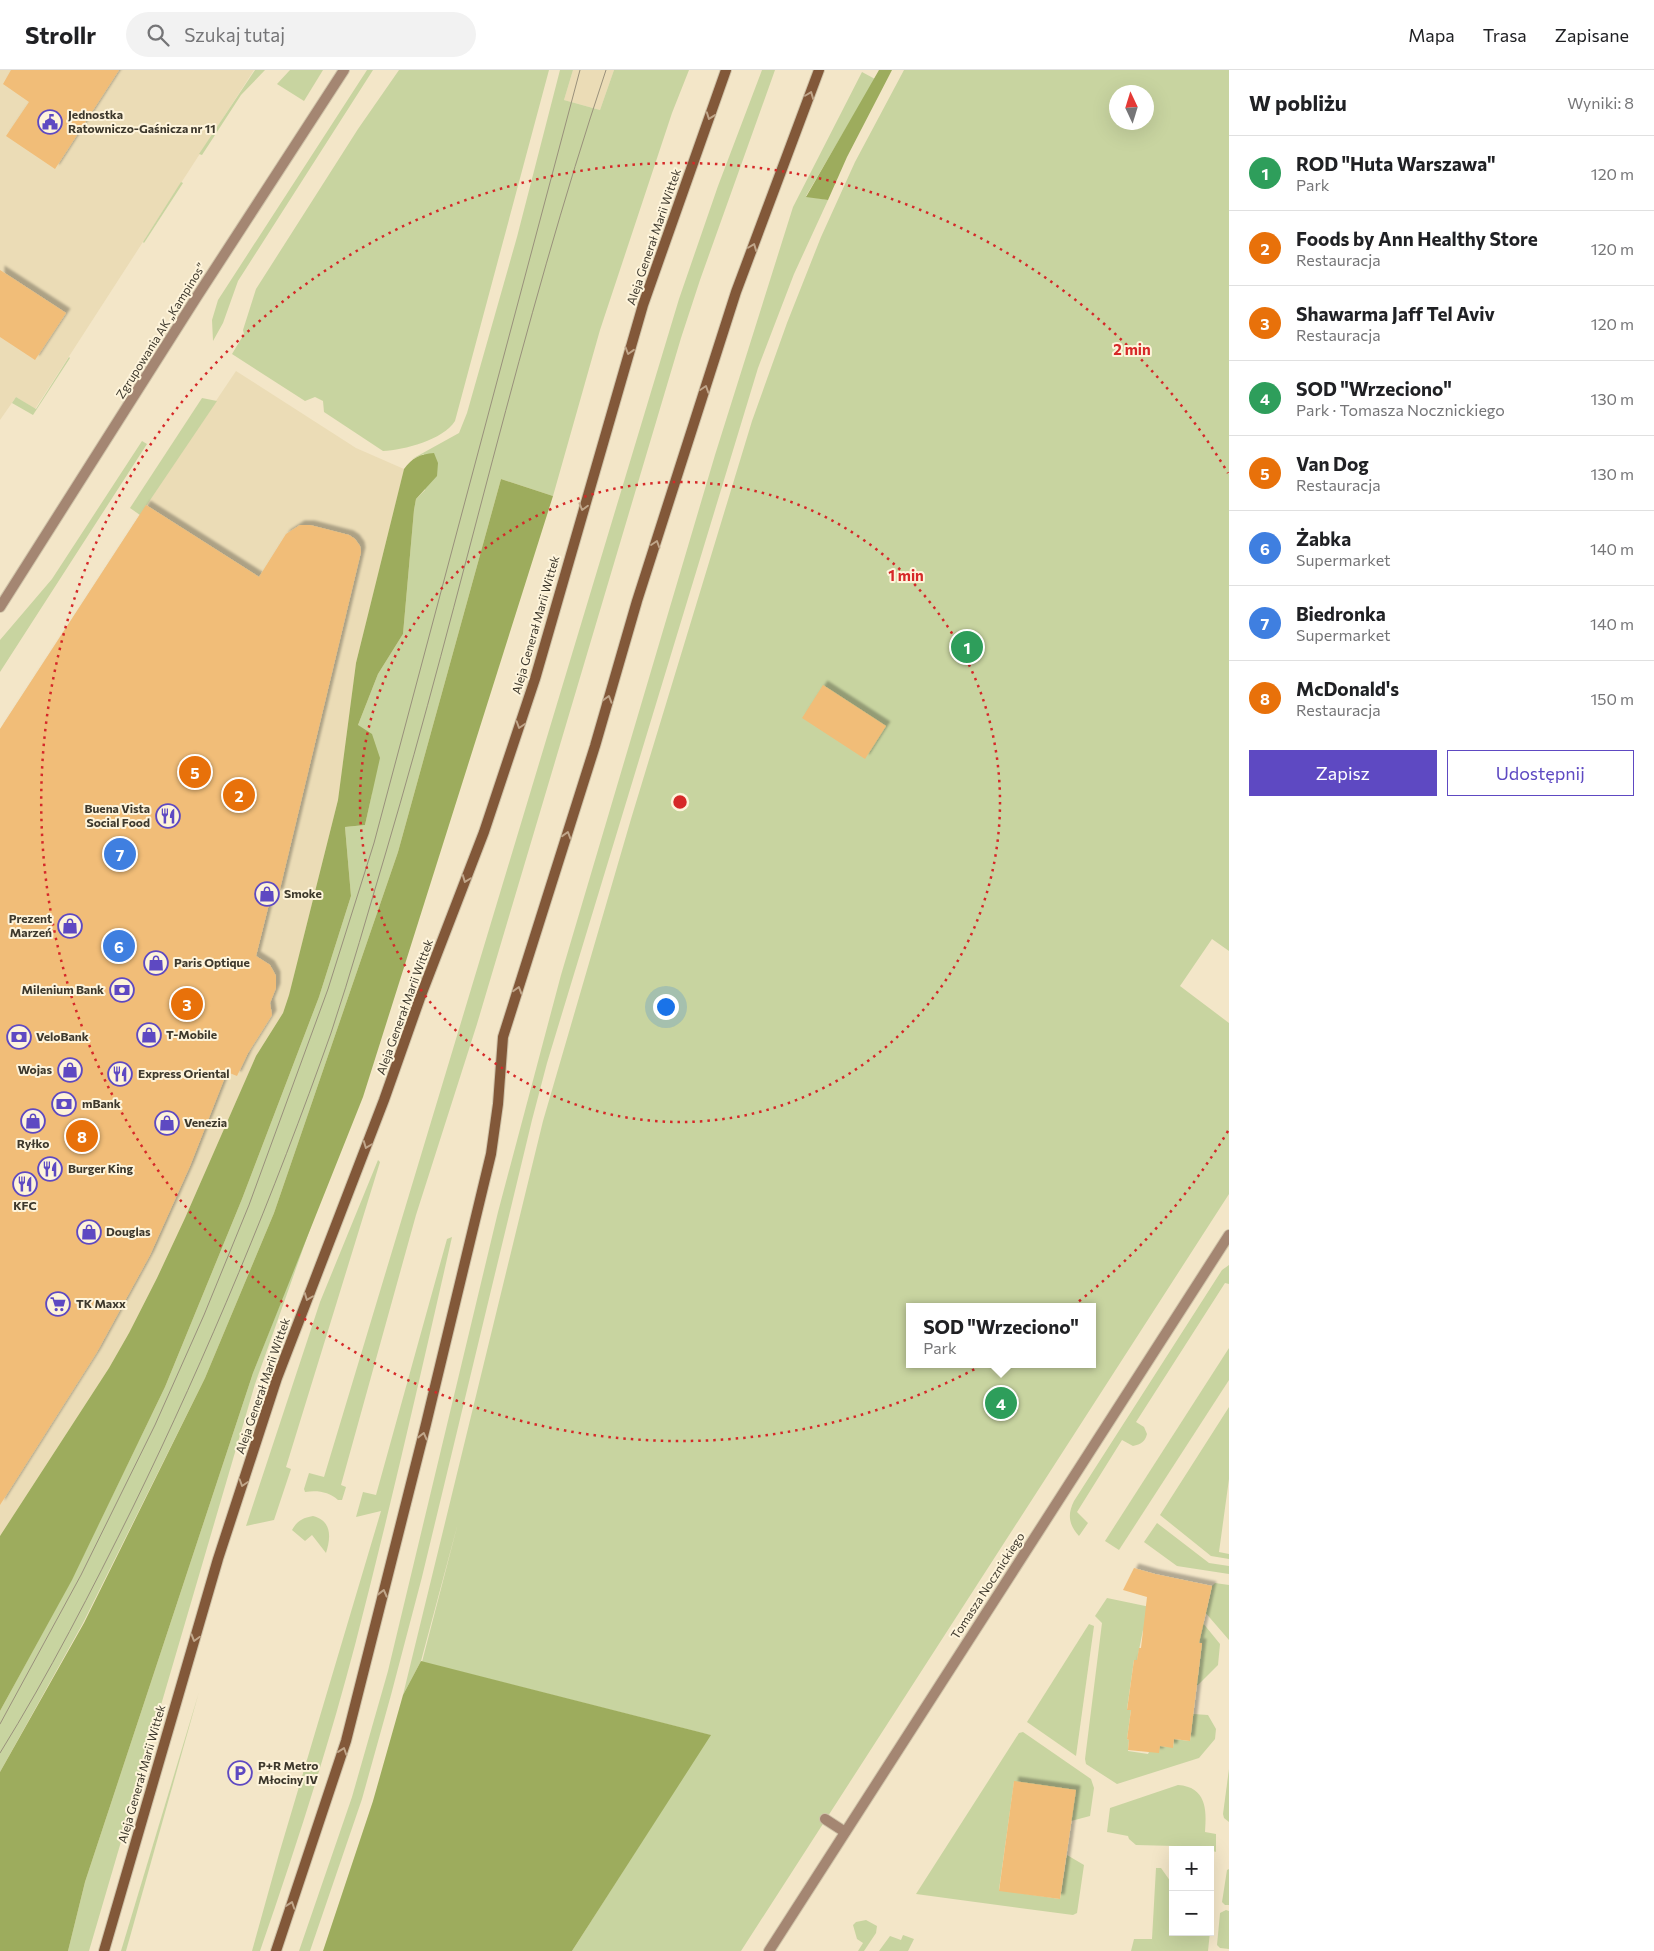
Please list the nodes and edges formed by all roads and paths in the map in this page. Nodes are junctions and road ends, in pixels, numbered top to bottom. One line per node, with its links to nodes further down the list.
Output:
1 (344, 70): 4 (street, Zgrupowania AK „Kampinos”)
2 (726, 70): 8 (main road, Aleja Generał Marii Wittek, one-way to 8)
3 (819, 70): 9 (main road, one-way to 3)
4 (0, 607)
5 (1229, 1235): 7 (street, Tomasza Nocznickiego)
6 (826, 1819): 7 (street)
7 (845, 1832): 10 (street, Tomasza Nocznickiego)
8 (104, 1951)
9 (276, 1951)
10 (769, 1951)

